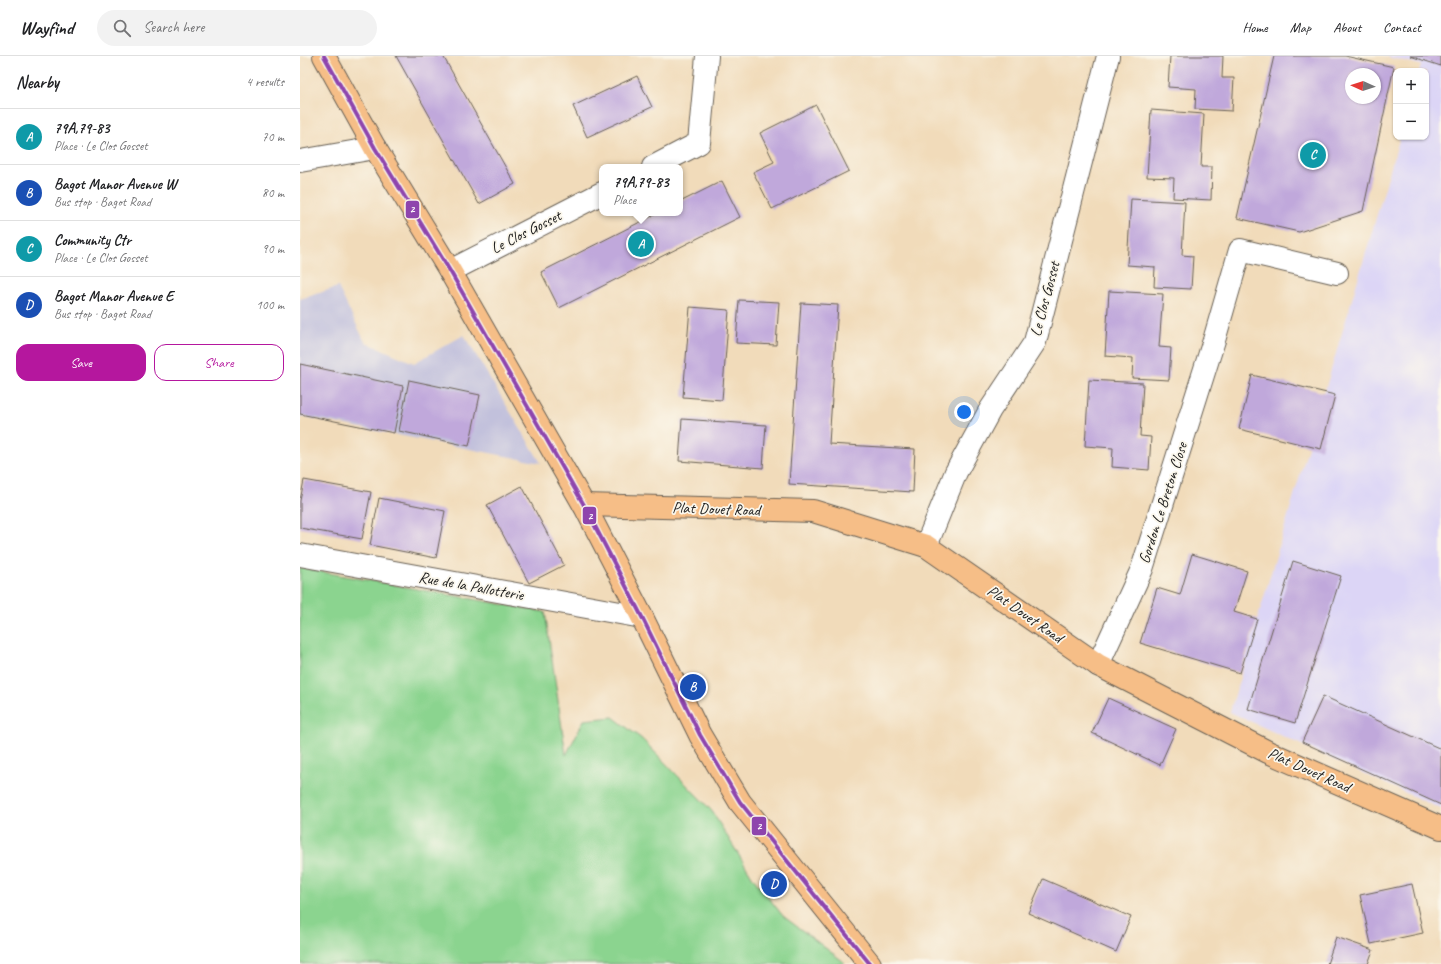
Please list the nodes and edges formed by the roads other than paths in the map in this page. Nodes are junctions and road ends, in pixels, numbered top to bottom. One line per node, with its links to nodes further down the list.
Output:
1 (324, 56): 4 (main road)
2 (707, 56): 6 (street)
3 (1108, 56): 11 (street, Le Clos Gosset)
4 (375, 148): 5 (street); 8 (main road)
5 (300, 161)
6 (659, 164)
7 (599, 195): 8 (street, Le Clos Gosset)
8 (450, 271): 10 (main road)
9 (1337, 273): 14 (street, Gordon Le Breton Close)
10 (584, 505): 11 (main road, Plat Douet Road); 13 (main road)
11 (926, 546): 14 (main road, Plat Douet Road)
12 (300, 554): 13 (street, Rue de la Pallotterie)
13 (642, 617): 16 (main road)
14 (1098, 665): 15 (main road, Plat Douet Road)
15 (1441, 828)
16 (870, 964)

